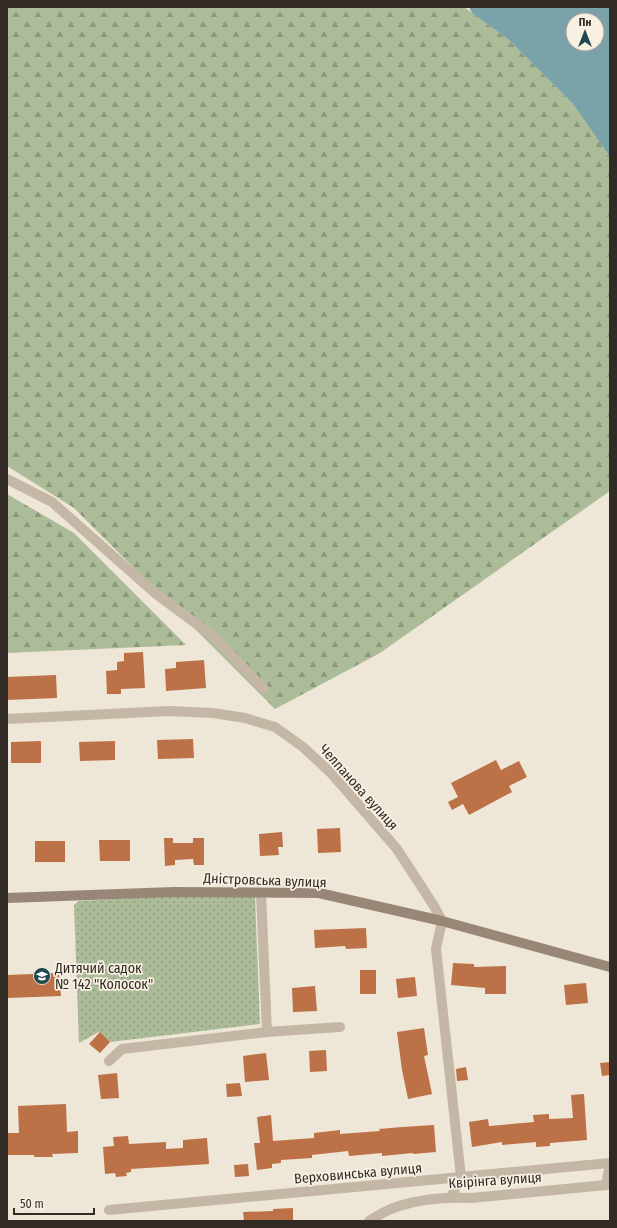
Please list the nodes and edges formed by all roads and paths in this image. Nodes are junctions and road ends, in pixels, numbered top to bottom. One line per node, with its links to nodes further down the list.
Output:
1 (7, 479): 2 (street)
2 (264, 689)
3 (7, 719): 6 (street, Челпанова вулиця)
4 (261, 892): 5 (street, Дністровська вулиця); 6 (street, Дністровська вулиця); 9 (street)
5 (7, 898)
6 (442, 921): 7 (street, Дністровська вулиця); 12 (street)
7 (610, 967)
8 (340, 1028): 9 (street)
9 (267, 1032): 10 (street)
10 (109, 1061)
11 (610, 1163): 12 (street, Верховинська вулиця); 13 (street, Квірінга вулиця)
12 (461, 1177): 14 (street); 15 (street, Верховинська вулиця)
13 (608, 1188): 14 (street, Квірінга вулиця)
14 (451, 1197): 16 (street, Квірінга вулиця)
15 (109, 1210)
16 (369, 1221)

